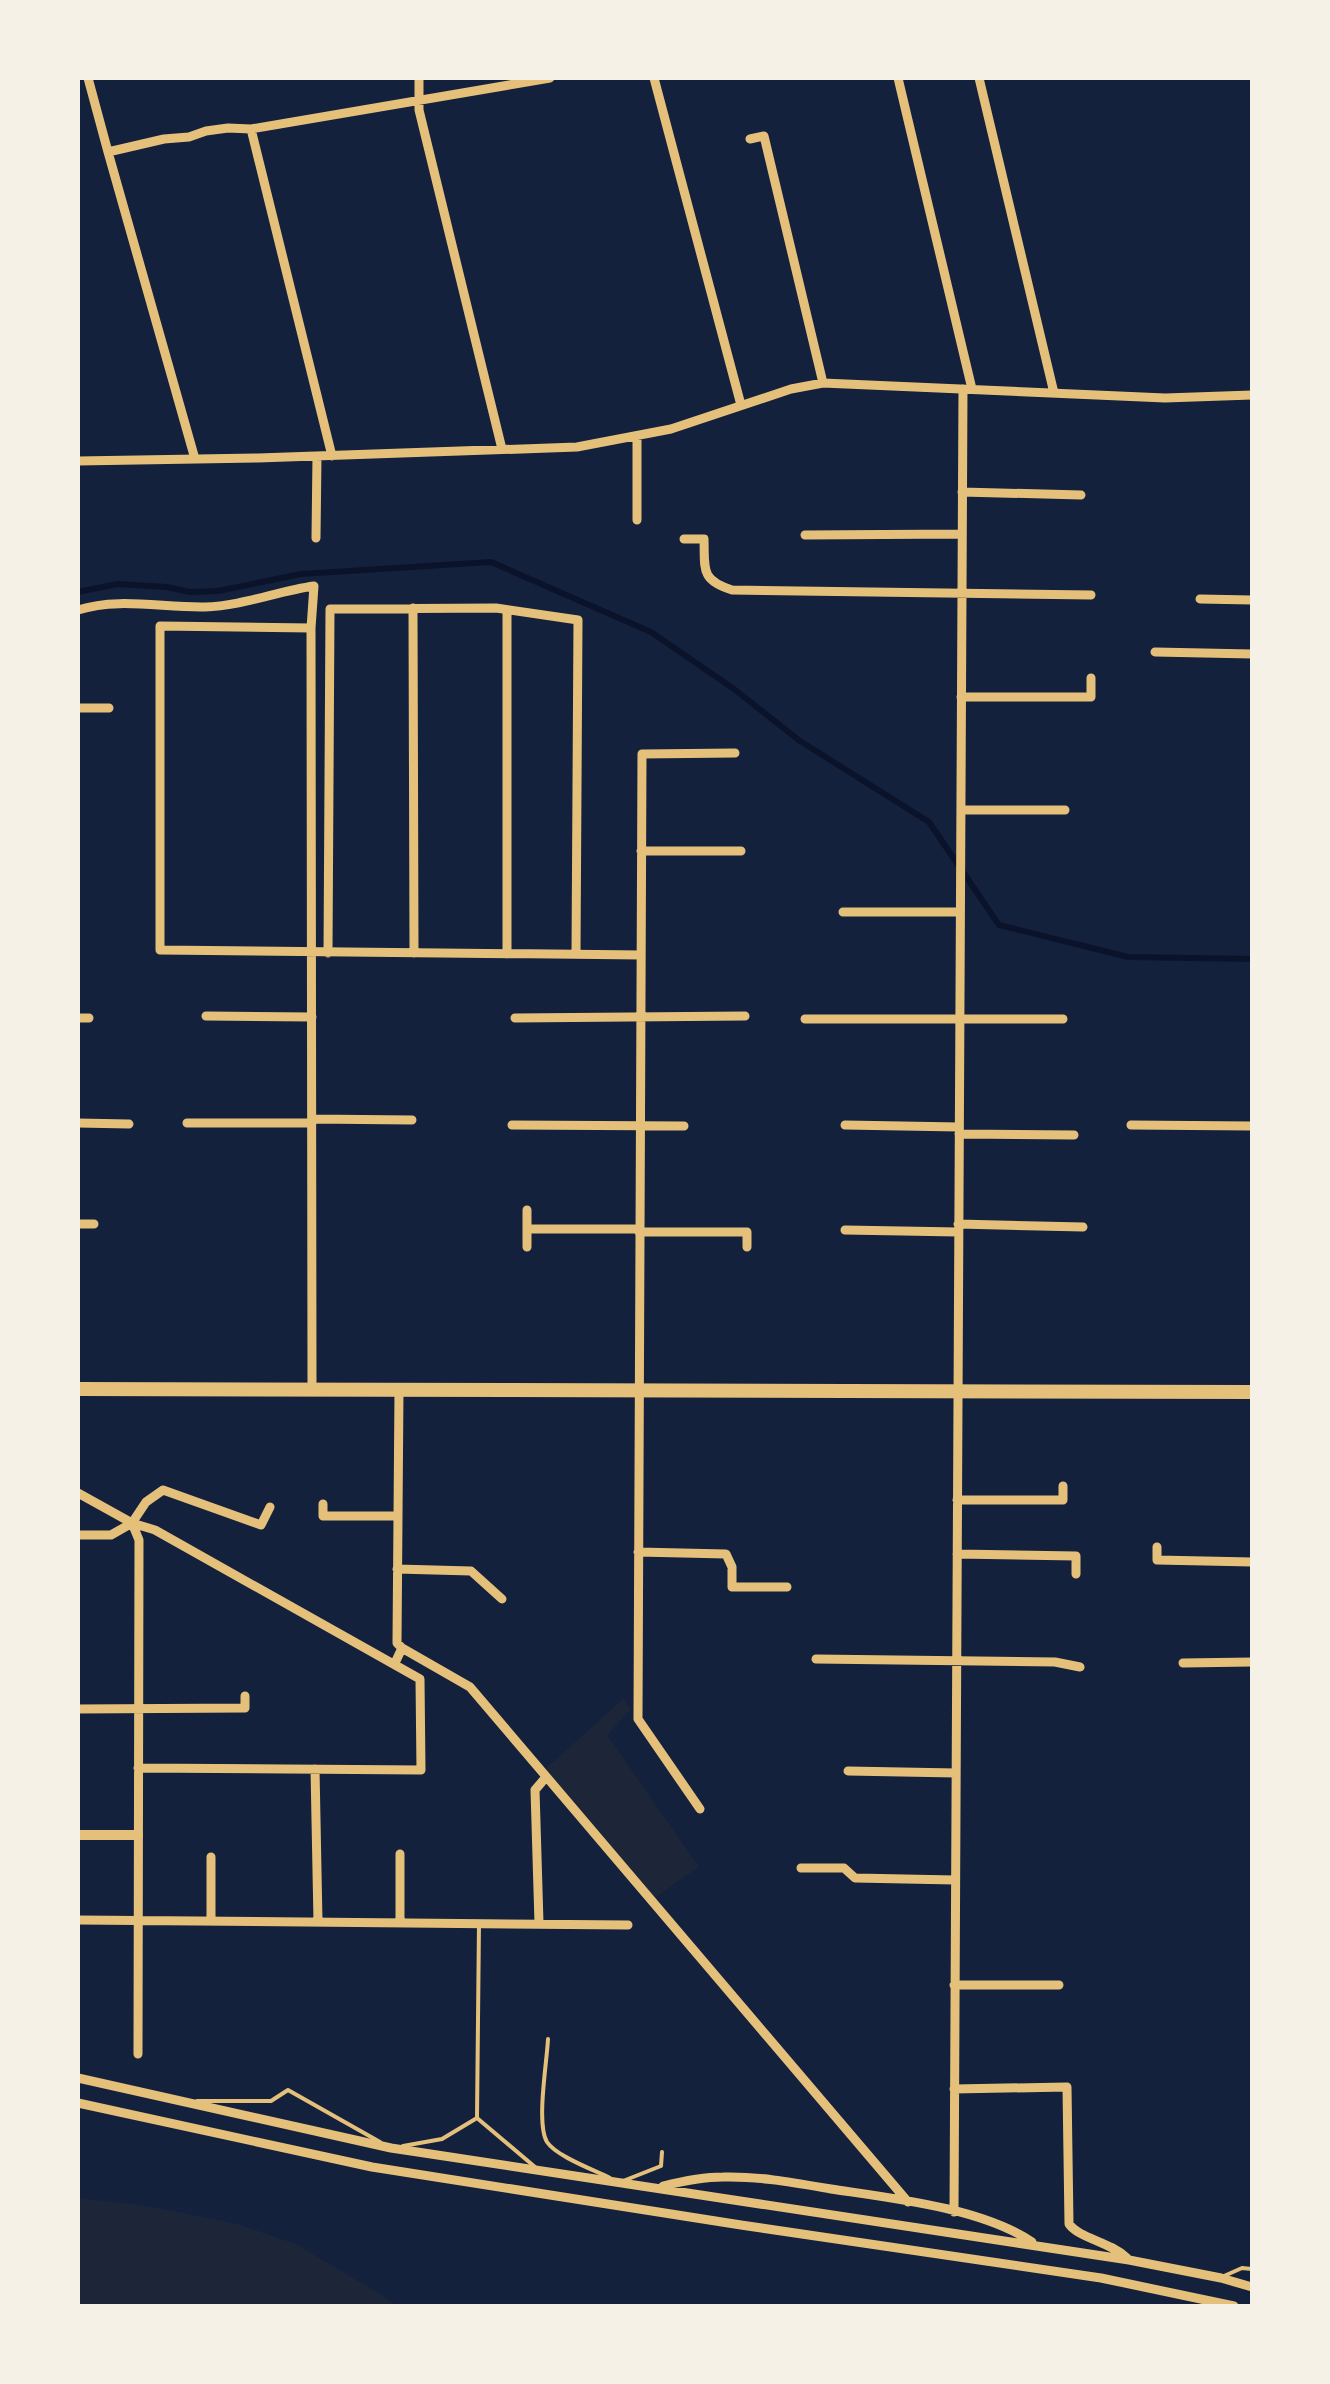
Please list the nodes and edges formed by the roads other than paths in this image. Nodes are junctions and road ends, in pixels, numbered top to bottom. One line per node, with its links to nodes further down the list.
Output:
1 (88, 78): 11 (street)
2 (418, 78): 8 (street)
3 (550, 78): 8 (street)
4 (645, 78): 5 (street)
5 (654, 78): 16 (street)
6 (898, 78): 13 (street)
7 (979, 78): 14 (street)
8 (420, 98): 9 (street); 18 (street)
9 (251, 128): 11 (street); 20 (street)
10 (750, 139): 12 (street)
11 (108, 152): 21 (street)
12 (823, 383): 13 (street); 16 (street)
13 (968, 389): 14 (street); 23 (street)
14 (1054, 393): 15 (street)
15 (1252, 395)
16 (741, 405): 17 (street)
17 (637, 436): 18 (street); 25 (street)
18 (502, 449): 20 (street)
19 (317, 456): 20 (street); 21 (street); 28 (street)
20 (332, 456)
21 (195, 459): 22 (street)
22 (78, 461)
23 (962, 492): 24 (street); 26 (street)
24 (1081, 495)
25 (637, 520)
26 (962, 534): 27 (street); 30 (street)
27 (805, 536)
28 (316, 538)
29 (684, 538): 30 (street)
30 (962, 594): 31 (street); 43 (street)
31 (1091, 595)
32 (1200, 599): 33 (street)
33 (1252, 600)
34 (413, 608): 36 (street); 41 (street); 61 (street)
35 (78, 610): 37 (street)
36 (507, 610): 62 (street); 63 (street)
37 (312, 628): 40 (street); 59 (street)
38 (1155, 652): 39 (street)
39 (1252, 654)
40 (312, 668): 41 (street); 47 (street)
41 (330, 668): 48 (street)
42 (1092, 678): 43 (street)
43 (961, 697): 49 (street)
44 (78, 708): 45 (street)
45 (109, 708)
46 (735, 754): 53 (street)
47 (312, 802): 48 (street); 51 (street)
48 (329, 802): 52 (street)
49 (960, 810): 50 (street); 58 (street)
50 (1065, 810)
51 (312, 850): 52 (street); 55 (street)
52 (329, 850): 56 (street)
53 (641, 851): 54 (street); 64 (street)
54 (741, 851)
55 (312, 886): 56 (street); 59 (street)
56 (329, 886): 60 (street)
57 (843, 912): 58 (street)
58 (960, 912): 71 (street)
59 (312, 953): 60 (street); 67 (street)
60 (328, 953): 61 (street)
61 (414, 954): 62 (street)
62 (507, 954): 63 (street)
63 (576, 954): 64 (street)
64 (640, 955): 69 (street)
65 (206, 1016): 67 (street)
66 (745, 1016): 69 (street)
67 (312, 1017): 74 (street)
68 (515, 1018): 69 (street)
69 (640, 1018): 81 (street)
70 (804, 1019): 71 (street)
71 (960, 1019): 72 (street); 84 (street)
72 (1063, 1019)
73 (412, 1120): 74 (street)
74 (312, 1121): 76 (street); 97 (street)
75 (78, 1123): 77 (street)
76 (187, 1123)
77 (129, 1124)
78 (512, 1125): 81 (street)
79 (845, 1125): 84 (street)
80 (1131, 1125): 83 (street)
81 (640, 1126): 82 (street); 92 (street)
82 (684, 1126)
83 (1252, 1126)
84 (959, 1130): 85 (street); 90 (street)
85 (1074, 1136)
86 (527, 1210): 91 (street)
87 (78, 1224): 88 (street)
88 (94, 1224)
89 (1083, 1227): 90 (street)
90 (958, 1228): 93 (street); 100 (street)
91 (527, 1229): 92 (street); 94 (street)
92 (639, 1230): 95 (street); 99 (street)
93 (844, 1230)
94 (527, 1247)
95 (747, 1247)
96 (78, 1389): 97 (main road)
97 (312, 1390): 98 (main road)
98 (399, 1390): 99 (main road); 107 (street)
99 (638, 1390): 100 (main road); 111 (street)
100 (958, 1392): 101 (main road); 104 (street)
101 (1252, 1392)
102 (1063, 1486): 104 (street)
103 (78, 1493): 108 (street)
104 (957, 1500): 112 (street)
105 (323, 1504): 107 (street)
106 (270, 1507): 108 (street)
107 (398, 1516): 114 (street)
108 (132, 1524): 109 (street); 118 (street); 125 (street)
109 (78, 1535)
110 (1157, 1547): 113 (street)
111 (638, 1552): 116 (street); 132 (street)
112 (956, 1554): 115 (street); 120 (street)
113 (1252, 1562)
114 (397, 1569): 117 (street); 118 (street)
115 (1076, 1574)
116 (787, 1587)
117 (502, 1599)
118 (398, 1656): 128 (street); 131 (street)
119 (816, 1659): 120 (street)
120 (956, 1661): 123 (street); 130 (street)
121 (1252, 1662): 122 (street)
122 (1184, 1663)
123 (1080, 1667)
124 (245, 1696): 125 (street)
125 (139, 1708): 126 (street); 127 (street)
126 (78, 1709)
127 (138, 1768): 128 (street); 134 (street)
128 (315, 1769): 142 (street)
129 (848, 1771): 130 (street)
130 (956, 1773): 138 (street)
131 (541, 1781): 145 (street); 161 (street)
132 (700, 1809)
133 (78, 1835): 134 (street)
134 (138, 1835): 140 (street)
135 (400, 1854): 143 (street)
136 (210, 1858): 141 (street)
137 (801, 1868): 138 (street)
138 (955, 1880): 147 (street)
139 (78, 1920): 140 (street)
140 (138, 1920): 141 (street); 150 (street)
141 (210, 1921): 142 (street)
142 (318, 1921): 143 (street)
143 (400, 1922): 144 (street)
144 (479, 1923): 145 (street); 155 (lane)
145 (538, 1923): 146 (street)
146 (628, 1925)
147 (954, 1985): 148 (street); 152 (street)
148 (1059, 1985)
149 (548, 2039): 159 (lane)
150 (138, 2054)
151 (78, 2078): 153 (street)
152 (954, 2089): 162 (street); 164 (street)
153 (175, 2100): 156 (street); 156 (lane)
154 (78, 2103): 168 (street)
155 (477, 2118): 156 (lane); 158 (lane)
156 (391, 2148): 158 (street)
157 (662, 2152): 159 (lane)
158 (539, 2170): 159 (street)
159 (619, 2183): 160 (street)
160 (655, 2188): 161 (street); 163 (street)
161 (908, 2202): 162 (street)
162 (954, 2212): 163 (street)
163 (1036, 2245): 164 (street)
164 (1129, 2260): 166 (street)
165 (1252, 2270): 166 (lane)
166 (1222, 2278): 167 (street)
167 (1252, 2287)
168 (1234, 2306)

